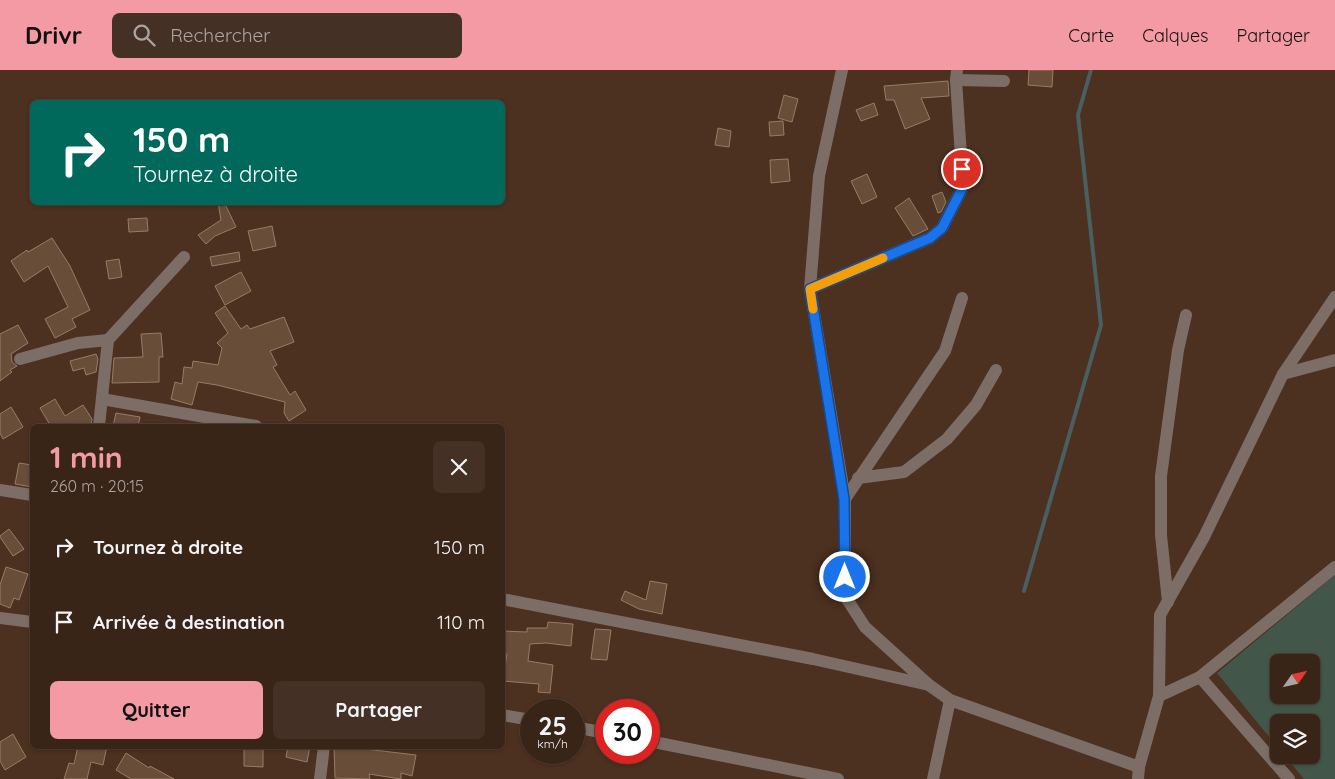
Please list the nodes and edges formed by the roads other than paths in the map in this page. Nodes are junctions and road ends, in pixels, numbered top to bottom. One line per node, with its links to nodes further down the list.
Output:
1 (842, 70): 5 (street)
2 (957, 75): 3 (street); 5 (street)
3 (1004, 81)
4 (184, 257): 9 (street)
5 (810, 289): 20 (street)
6 (1335, 297): 13 (street)
7 (962, 298): 17 (street)
8 (1186, 315): 23 (street)
9 (108, 340): 10 (street); 14 (street)
10 (20, 359)
11 (1335, 360): 13 (street)
12 (996, 370): 17 (street)
13 (1282, 374): 23 (street)
14 (102, 399): 15 (street); 16 (street)
15 (99, 424)
16 (245, 424)
17 (858, 478): 20 (street)
18 (0, 490): 19 (street)
19 (30, 495)
20 (844, 499): 27 (street)
21 (1335, 567): 26 (street)
22 (505, 600): 27 (street)
23 (1168, 602): 28 (street)
24 (0, 618): 25 (street)
25 (30, 622)
26 (1200, 677): 28 (street); 38 (street)
27 (929, 686): 29 (street)
28 (1159, 696): 34 (street)
29 (950, 700): 34 (street); 37 (street)
30 (505, 716): 31 (street)
31 (520, 718)
32 (660, 743): 36 (street)
33 (324, 749): 35 (street)
34 (1138, 773)
35 (320, 779)
36 (838, 779)
37 (933, 779)
38 (1290, 779)

